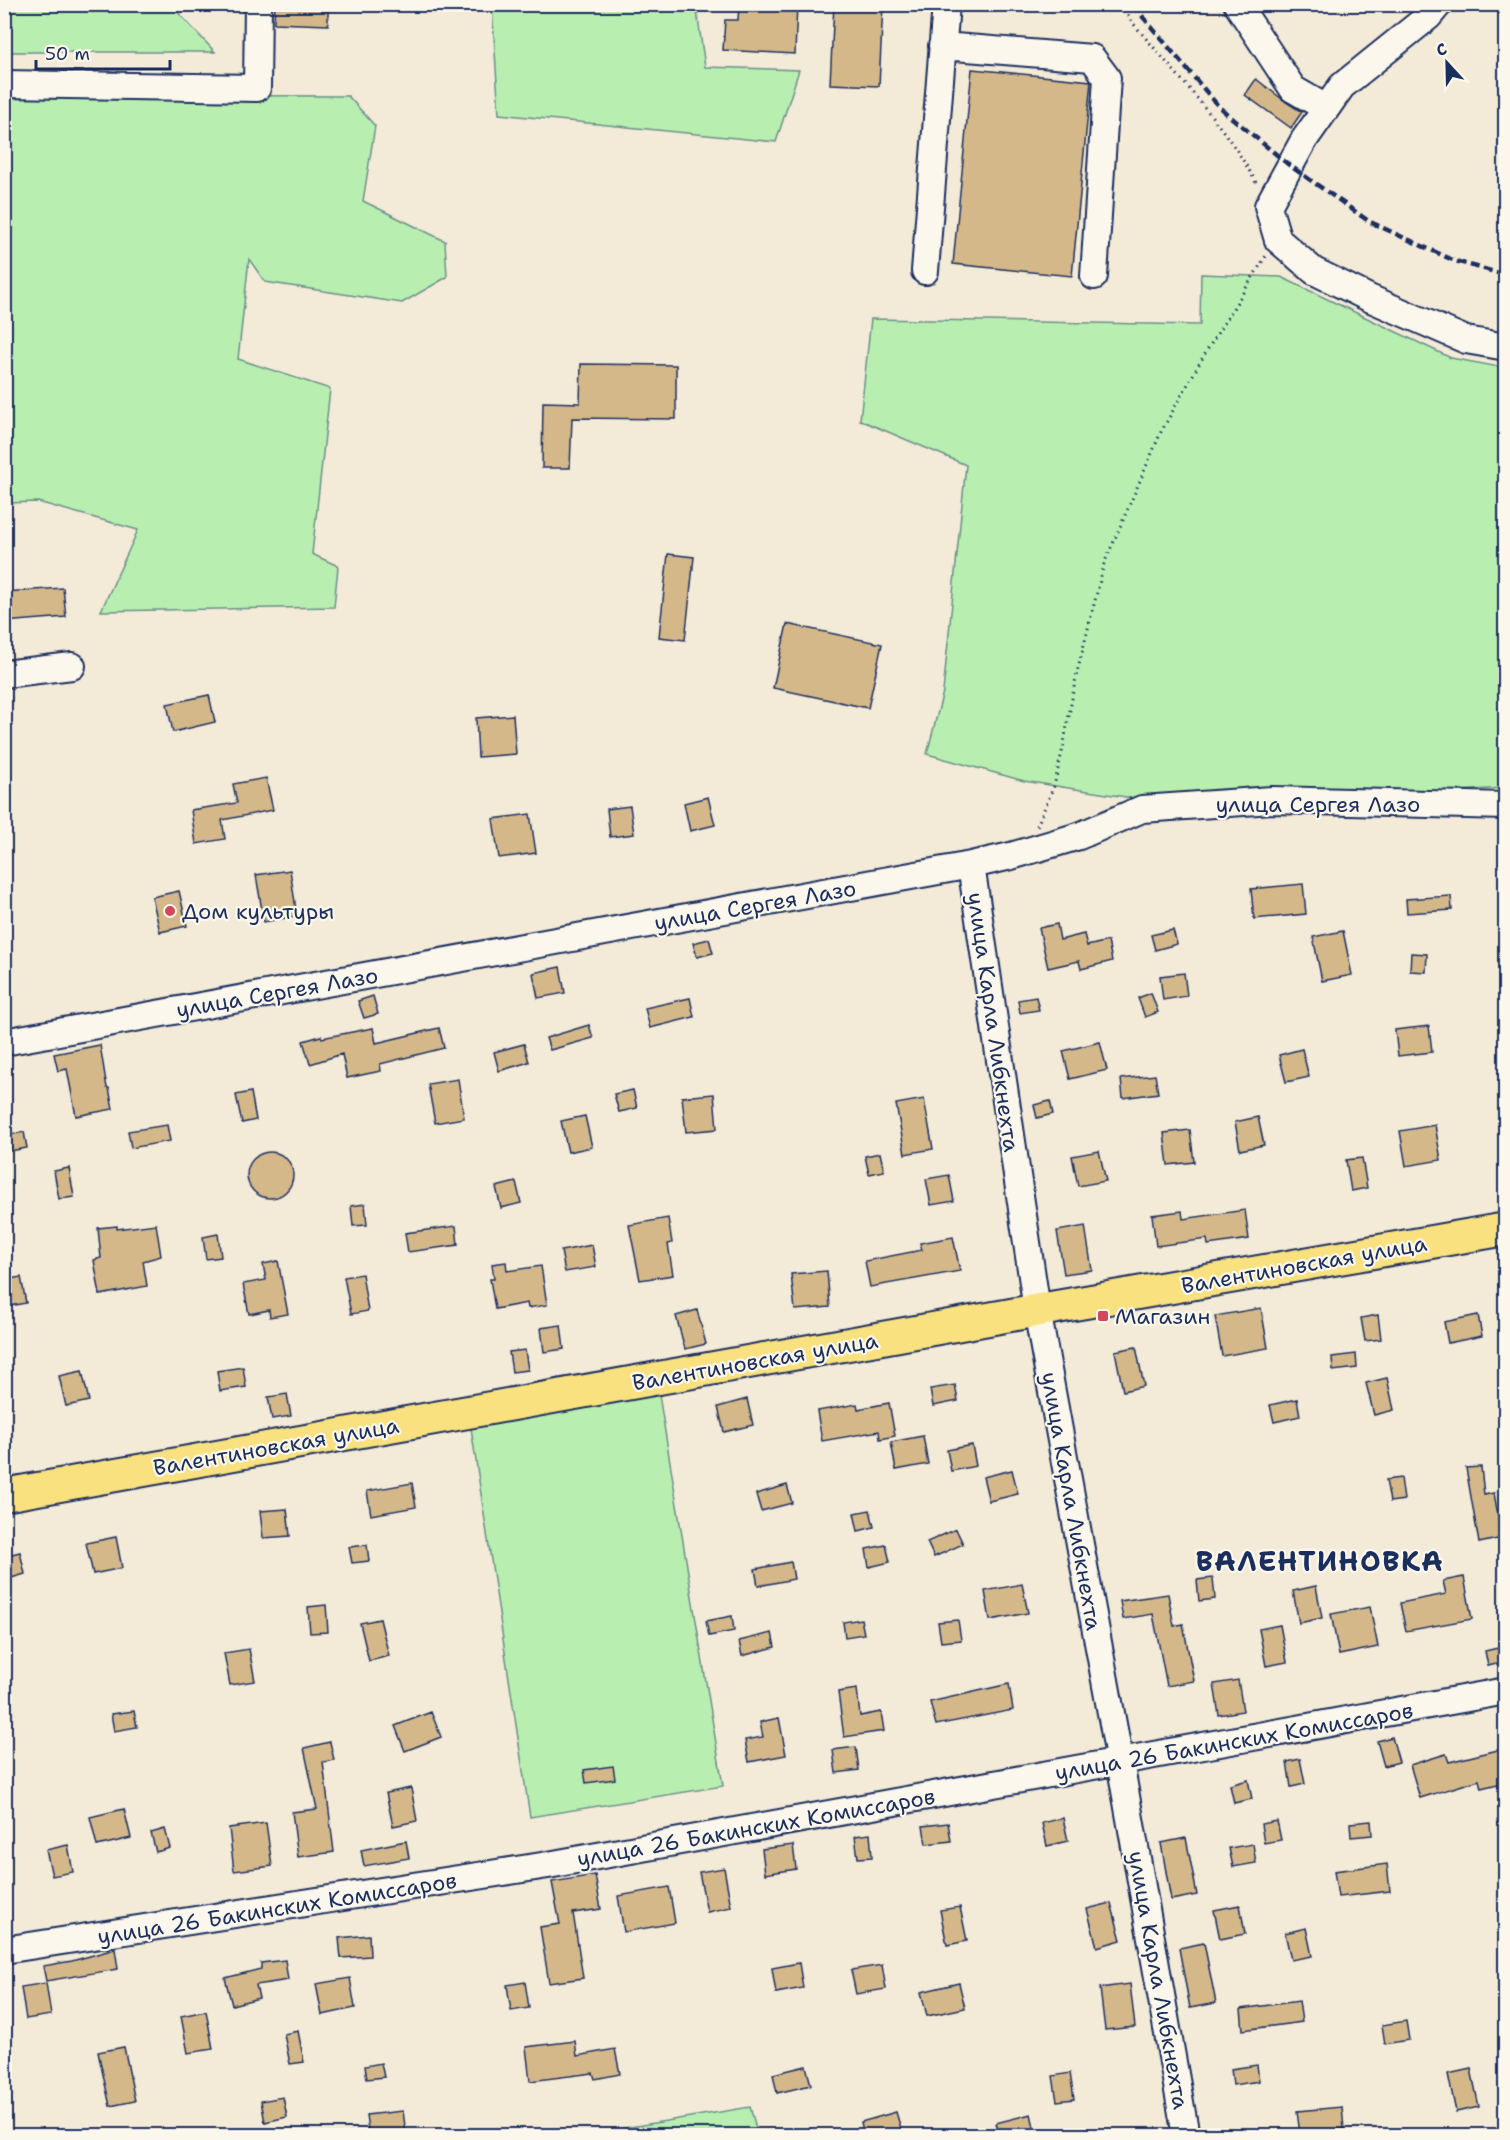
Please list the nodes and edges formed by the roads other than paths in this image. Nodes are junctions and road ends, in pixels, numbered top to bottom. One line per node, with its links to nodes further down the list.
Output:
1 (258, 4): 6 (street)
2 (946, 4): 5 (street)
3 (1237, 4): 7 (street)
4 (1439, 4): 7 (street)
5 (942, 46): 8 (street); 9 (street)
6 (4, 84)
7 (1326, 108): 10 (street)
8 (925, 271)
9 (1094, 276)
10 (1506, 347)
11 (72, 666): 12 (street)
12 (4, 674)
13 (1506, 806): 14 (street, улица Сергея Лазо)
14 (971, 865): 15 (street, улица Сергея Лазо); 17 (street, улица Карла Либкнехта)
15 (4, 1042)
16 (1506, 1228): 17 (main road, Валентиновская улица)
17 (1037, 1310): 18 (main road, Валентиновская улица); 20 (street, улица Карла Либкнехта)
18 (4, 1495)
19 (1506, 1691): 20 (street, улица 26 Бакинских Комиссаров)
20 (1120, 1762): 21 (street, улица 26 Бакинских Комиссаров); 22 (street, улица Карла Либкнехта)
21 (4, 1950)
22 (1186, 2136)

